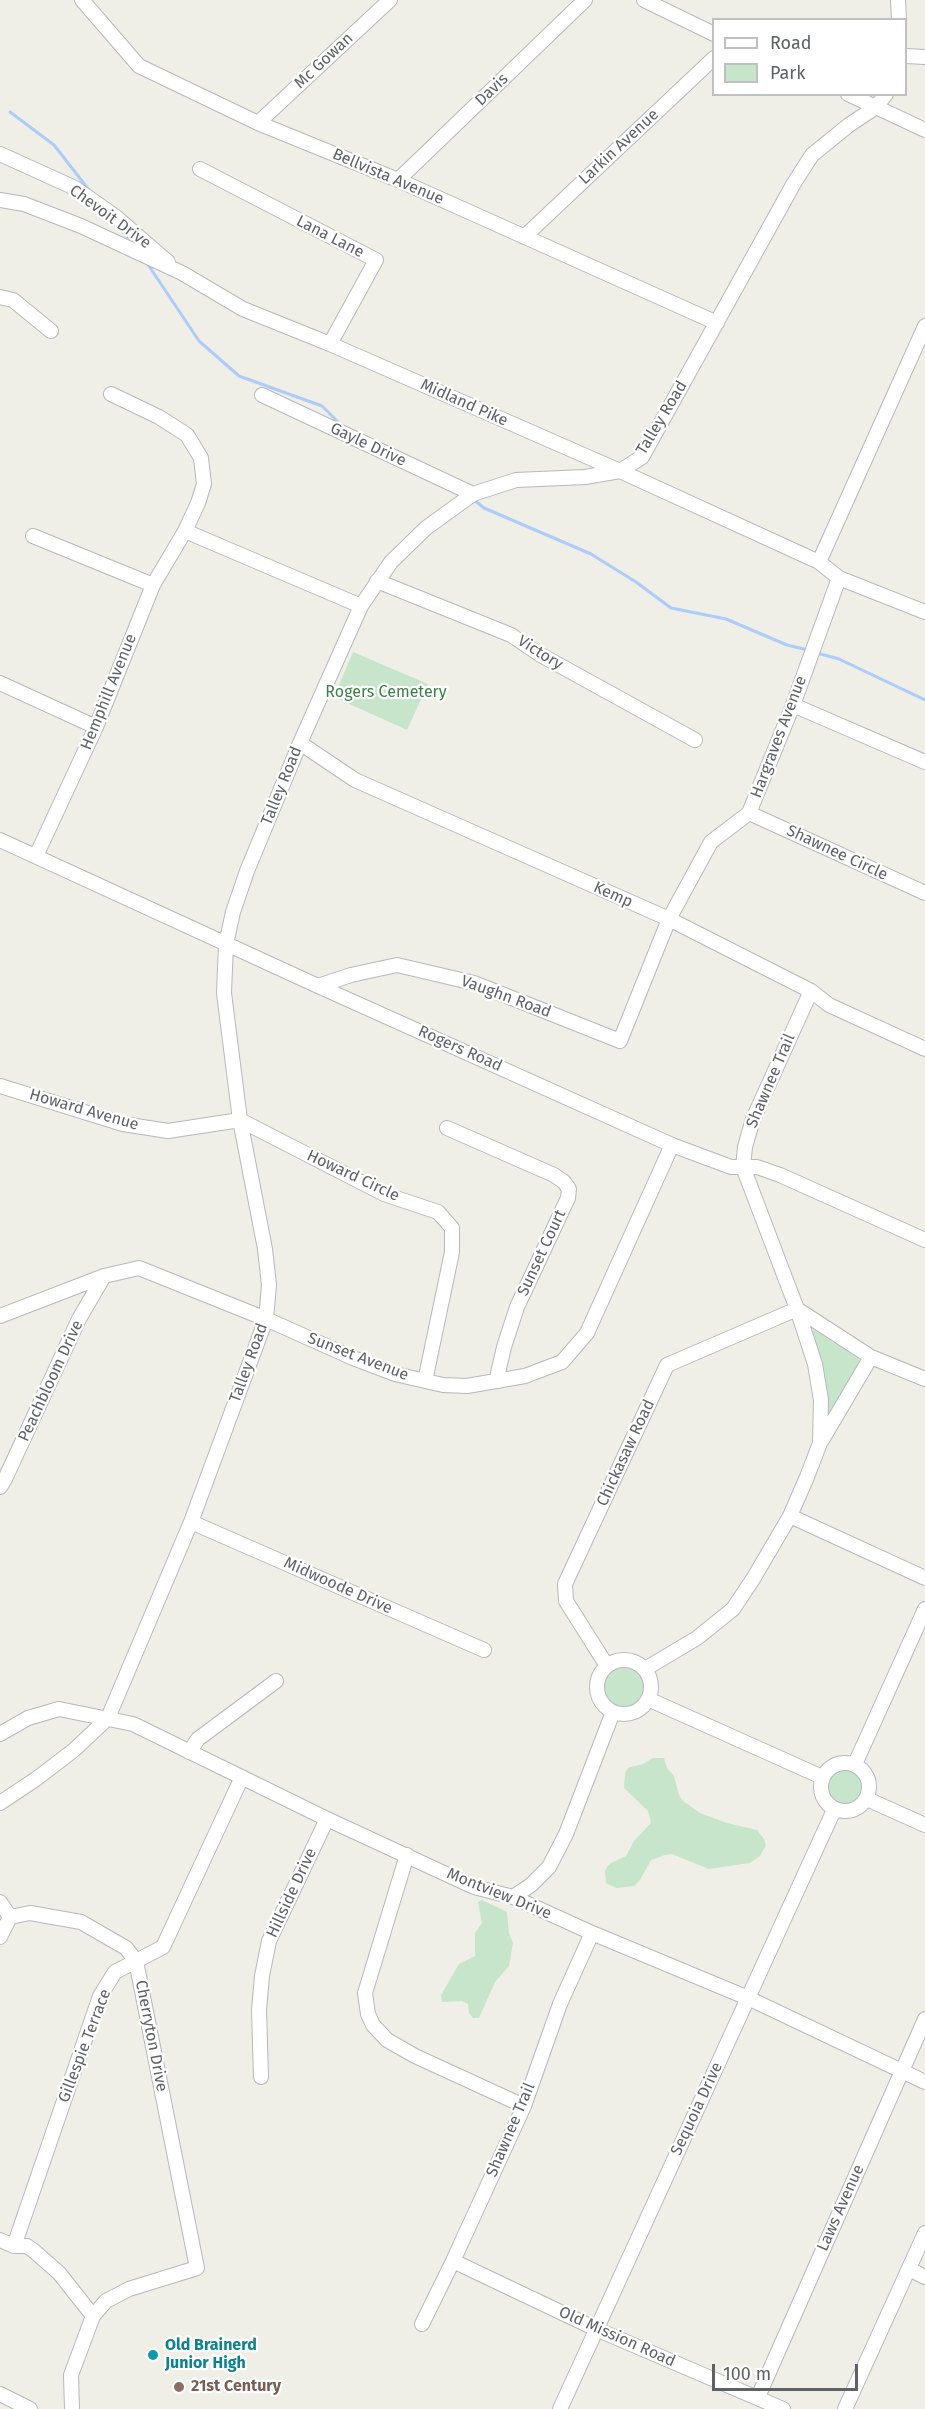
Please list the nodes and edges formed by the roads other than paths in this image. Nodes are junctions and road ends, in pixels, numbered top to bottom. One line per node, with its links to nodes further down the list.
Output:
1 (82, 0): 14 (street, Bellvista Avenue)
2 (390, 0): 14 (street, Mc Gowan)
3 (585, 0): 18 (street, Davis)
4 (644, 0): 7 (street)
5 (898, 0): 6 (street)
6 (899, 18)
7 (712, 33)
8 (907, 56): 9 (street)
9 (925, 57)
10 (712, 60): 20 (street, Larkin Avenue)
11 (852, 96): 13 (street)
12 (884, 96): 13 (street, Talley Road)
13 (876, 107): 15 (street); 23 (street, Talley Road)
14 (258, 123): 18 (street, Bellvista Avenue)
15 (925, 130)
16 (0, 154): 21 (street, Chevoit Drive)
17 (200, 169): 26 (street, Lana Lane)
18 (398, 180): 20 (street, Bellvista Avenue)
19 (0, 200): 21 (street, Midland Pike)
20 (524, 237): 23 (street, Bellvista Avenue)
21 (182, 273): 26 (street, Midland Pike)
22 (0, 297): 25 (street)
23 (717, 323): 29 (street, Talley Road)
24 (925, 326): 33 (street)
25 (51, 331)
26 (330, 344): 29 (street, Midland Pike)
27 (111, 394): 31 (street, Hemphill Avenue)
28 (262, 396): 30 (street, Gayle Drive)
29 (620, 471): 30 (street, Talley Road); 33 (street, Midland Pike)
30 (474, 494): 35 (street, Talley Road)
31 (185, 531): 36 (street, Hemphill Avenue); 37 (street)
32 (33, 536): 36 (street)
33 (819, 562): 34 (street, Midland Pike)
34 (839, 578): 38 (street, Midland Pike); 40 (street, Hargraves Avenue)
35 (377, 581): 37 (street, Talley Road); 42 (street, Victory)
36 (153, 585): 41 (street, Hemphill Avenue)
37 (361, 606): 43 (street, Talley Road)
38 (925, 612)
39 (0, 683): 41 (street)
40 (793, 705): 44 (street); 45 (street, Hargraves Avenue)
41 (96, 727): 47 (street, Hemphill Avenue)
42 (695, 740)
43 (300, 743): 49 (street, Kemp); 50 (street, Talley Road)
44 (925, 762)
45 (749, 813): 48 (street, Shawnee Circle); 49 (street, Hargraves Avenue)
46 (0, 840): 47 (street, Rogers Road)
47 (36, 856): 50 (street, Rogers Road)
48 (925, 893)
49 (669, 920): 52 (street, Kemp); 53 (street, Hargraves Avenue)
50 (226, 944): 51 (street, Rogers Road); 56 (street, Talley Road)
51 (318, 986): 53 (street, Vaughn Road); 58 (street, Rogers Road)
52 (811, 991): 54 (street, Kemp); 59 (street, Shawnee Trail)
53 (620, 1041)
54 (925, 1049)
55 (0, 1086): 56 (street, Howard Avenue)
56 (240, 1120): 64 (street, Talley Road); 67 (street, Howard Circle)
57 (447, 1128): 68 (street, Sunset Court)
58 (672, 1145): 59 (street, Rogers Road); 68 (street, Sunset Avenue)
59 (743, 1167): 60 (street, Rogers Road); 62 (street, Shawnee Trail)
60 (925, 1240)
61 (104, 1276): 63 (street, Sunset Avenue); 64 (street, Sunset Avenue); 70 (street, Peachbloom Drive)
62 (797, 1309): 65 (street); 69 (street, Shawnee Trail); 76 (street, Chickasaw Road)
63 (0, 1316)
64 (266, 1319): 67 (street, Sunset Avenue); 72 (street, Talley Road)
65 (872, 1357): 66 (street); 69 (street, Shawnee Trail)
66 (925, 1379)
67 (425, 1381): 68 (street, Sunset Avenue)
68 (499, 1381)
69 (820, 1443): 71 (street, Shawnee Trail)
70 (0, 1487)
71 (789, 1516): 73 (street); 77 (street, Shawnee Trail)
72 (191, 1522): 75 (street, Midwoode Drive); 81 (street, Talley Road)
73 (925, 1578)
74 (925, 1609): 84 (street)
75 (484, 1650)
76 (607, 1666): 77 (street); 80 (street)
77 (645, 1669): 79 (street)
78 (276, 1681): 83 (street)
79 (648, 1699): 80 (street); 86 (street)
80 (613, 1712): 93 (street)
81 (108, 1718): 82 (street); 83 (street, Montview Drive); 88 (street, Talley Road)
82 (0, 1734)
83 (189, 1752): 85 (street, Montview Drive)
84 (855, 1764): 86 (street); 87 (street)
85 (242, 1777): 90 (street, Montview Drive); 98 (street, Gillespie Terrace)
86 (822, 1777): 89 (street)
87 (867, 1798): 89 (street); 91 (street)
88 (0, 1803)
89 (834, 1810): 99 (street, Sequoia Drive)
90 (327, 1819): 92 (street, Montview Drive); 102 (street, Hillside Drive)
91 (925, 1825)
92 (407, 1855): 93 (street, Montview Drive); 104 (street)
93 (513, 1897): 96 (street, Montview Drive)
94 (0, 1902): 95 (street)
95 (10, 1917): 97 (street); 98 (street, Cherryton Drive)
96 (592, 1933): 99 (street, Montview Drive); 104 (street, Shawnee Trail)
97 (0, 1937)
98 (136, 1961): 107 (street, Gillespie Terrace); 111 (street, Cherryton Drive)
99 (748, 1998): 101 (street, Montview Drive); 113 (street, Sequoia Drive)
100 (925, 2019): 101 (street, Laws Avenue)
101 (902, 2071): 103 (street, Montview Drive); 115 (street, Laws Avenue)
102 (261, 2077)
103 (925, 2082)
104 (524, 2106): 108 (street, Shawnee Trail)
105 (925, 2233): 109 (street)
106 (0, 2240): 107 (street)
107 (14, 2246): 111 (street)
108 (453, 2261): 112 (street, Shawnee Trail); 113 (street, Old Mission Road)
109 (909, 2269): 110 (street); 120 (street)
110 (925, 2277)
111 (93, 2316): 117 (street)
112 (422, 2324)
113 (596, 2329): 115 (street, Old Mission Road); 118 (street, Sequoia Drive)
114 (0, 2394): 116 (street)
115 (758, 2397): 119 (street, Old Mission Road)
116 (30, 2409)
117 (72, 2409)
118 (560, 2409)
119 (783, 2409)
120 (845, 2409)

